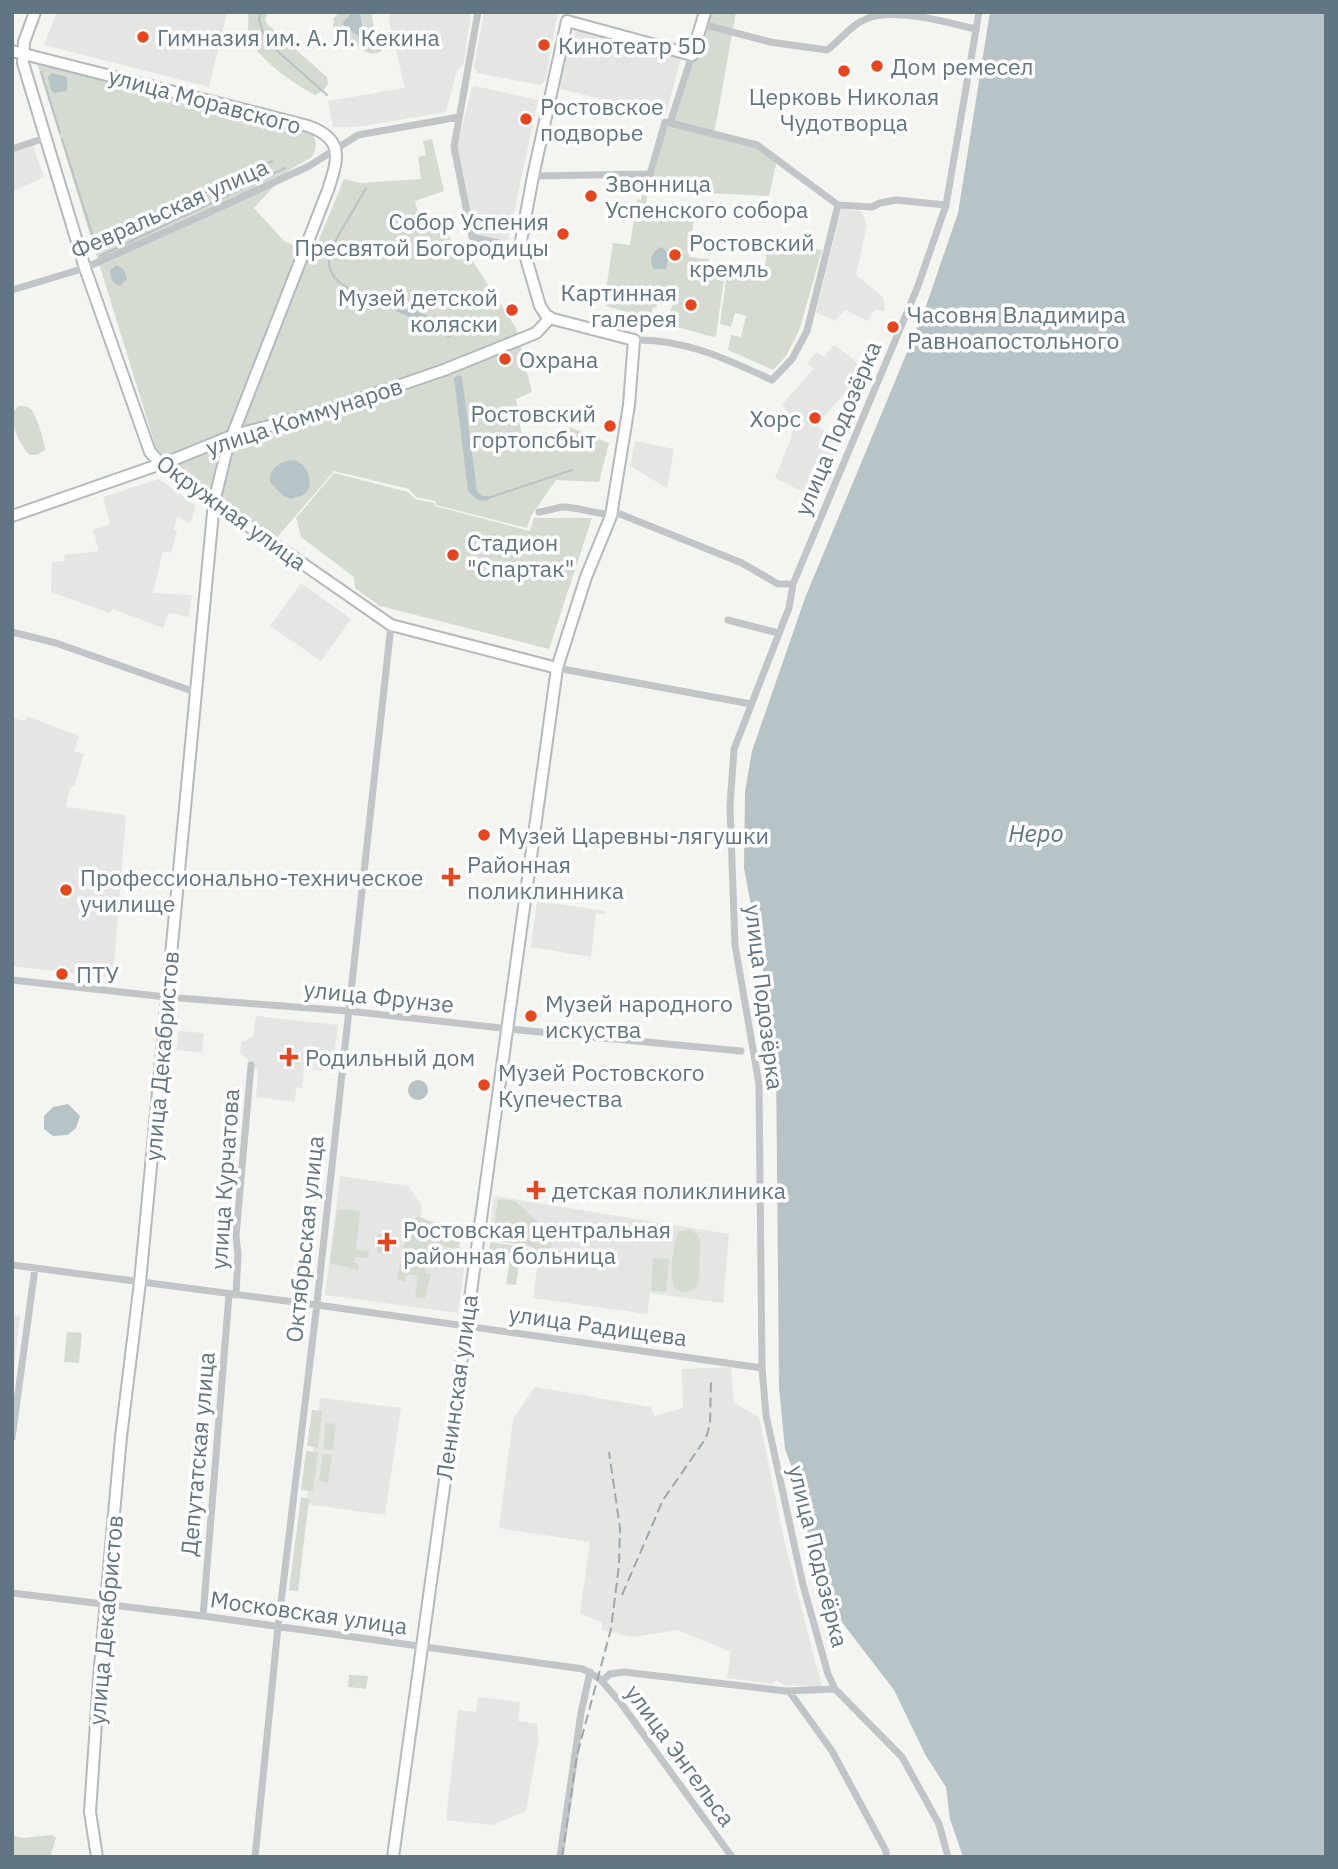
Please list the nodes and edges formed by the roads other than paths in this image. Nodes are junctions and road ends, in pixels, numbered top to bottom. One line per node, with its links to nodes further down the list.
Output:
1 (35, 12): 7 (street, Окружная улица)
2 (478, 12): 9 (street)
3 (705, 12): 5 (street)
4 (979, 12): 6 (street, улица Подозёрка)
5 (702, 24): 6 (street); 8 (street)
6 (975, 29): 16 (street, улица Подозёрка)
7 (17, 52): 11 (street, Окружная улица); 13 (street, улица Моравского)
8 (692, 55): 14 (street); 15 (street)
9 (459, 117): 13 (street); 17 (street)
10 (665, 122): 14 (street)
11 (45, 138): 12 (street); 18 (street, Окружная улица)
12 (12, 149)
13 (336, 149): 18 (street, Февральская улица); 22 (street, улица Декабристов)
14 (533, 176): 17 (street)
15 (838, 205): 16 (street); 21 (street)
16 (946, 205): 28 (street, улица Подозёрка)
17 (522, 248): 20 (street)
18 (85, 268): 19 (street, Февральская улица); 23 (street, Окружная улица)
19 (12, 290)
20 (550, 318): 21 (street); 22 (street, улица Коммунаров)
21 (635, 340): 27 (street, Ленинская улица)
22 (234, 435): 23 (street, улица Коммунаров); 24 (street, улица Декабристов)
23 (161, 464): 24 (street, Окружная улица); 26 (street, улица Коммунаров)
24 (214, 502): 30 (street, Окружная улица); 34 (street, улица Декабристов)
25 (539, 512): 27 (street)
26 (12, 516)
27 (611, 516): 28 (street); 33 (street, Ленинская улица)
28 (793, 584): 32 (street, улица Подозёрка)
29 (728, 620): 32 (street)
30 (391, 625): 33 (street, Окружная улица); 38 (street, Октябрьская улица)
31 (12, 632): 34 (street)
32 (778, 633): 35 (street, улица Подозёрка)
33 (557, 668): 35 (street, Окружная улица); 39 (street, Ленинская улица)
34 (195, 692): 37 (street, улица Декабристов)
35 (751, 704): 48 (street, улица Подозёрка)
36 (12, 980): 37 (street, улица Фрунзе)
37 (166, 997): 38 (street, улица Фрунзе); 44 (street, улица Декабристов)
38 (348, 1011): 39 (street, улица Фрунзе); 46 (street, Октябрьская улица)
39 (508, 1029): 40 (street, улица Фрунзе); 47 (street, Ленинская улица)
40 (741, 1051)
41 (251, 1065): 45 (street, улица Курчатова)
42 (12, 1265): 43 (street, улица Радищева)
43 (35, 1268): 44 (street, улица Радищева); 49 (street)
44 (140, 1282): 45 (street, улица Радищева); 51 (street, улица Декабристов)
45 (233, 1295): 46 (street, улица Радищева); 52 (street, Депутатская улица)
46 (317, 1305): 47 (street, улица Радищева); 53 (street, Октябрьская улица)
47 (464, 1326): 48 (street, улица Радищева); 54 (street, Ленинская улица)
48 (762, 1368): 57 (street, улица Подозёрка)
49 (12, 1438)
50 (12, 1593): 51 (street, Московская улица)
51 (107, 1604): 52 (street, Московская улица); 60 (street, улица Декабристов)
52 (203, 1616): 53 (street, Московская улица)
53 (278, 1627): 54 (street, Московская улица); 61 (street, Октябрьская улица)
54 (421, 1647): 55 (street, Московская улица); 62 (street, Ленинская улица)
55 (590, 1672): 56 (street, Московская улица); 63 (street)
56 (600, 1679): 58 (street); 64 (street, улица Энгельса)
57 (835, 1689): 58 (street); 65 (street, улица Подозёрка)
58 (789, 1691): 59 (street)
59 (886, 1854)
60 (97, 1857)
61 (255, 1857)
62 (393, 1857)
63 (560, 1857)
64 (732, 1857)
65 (948, 1857)

